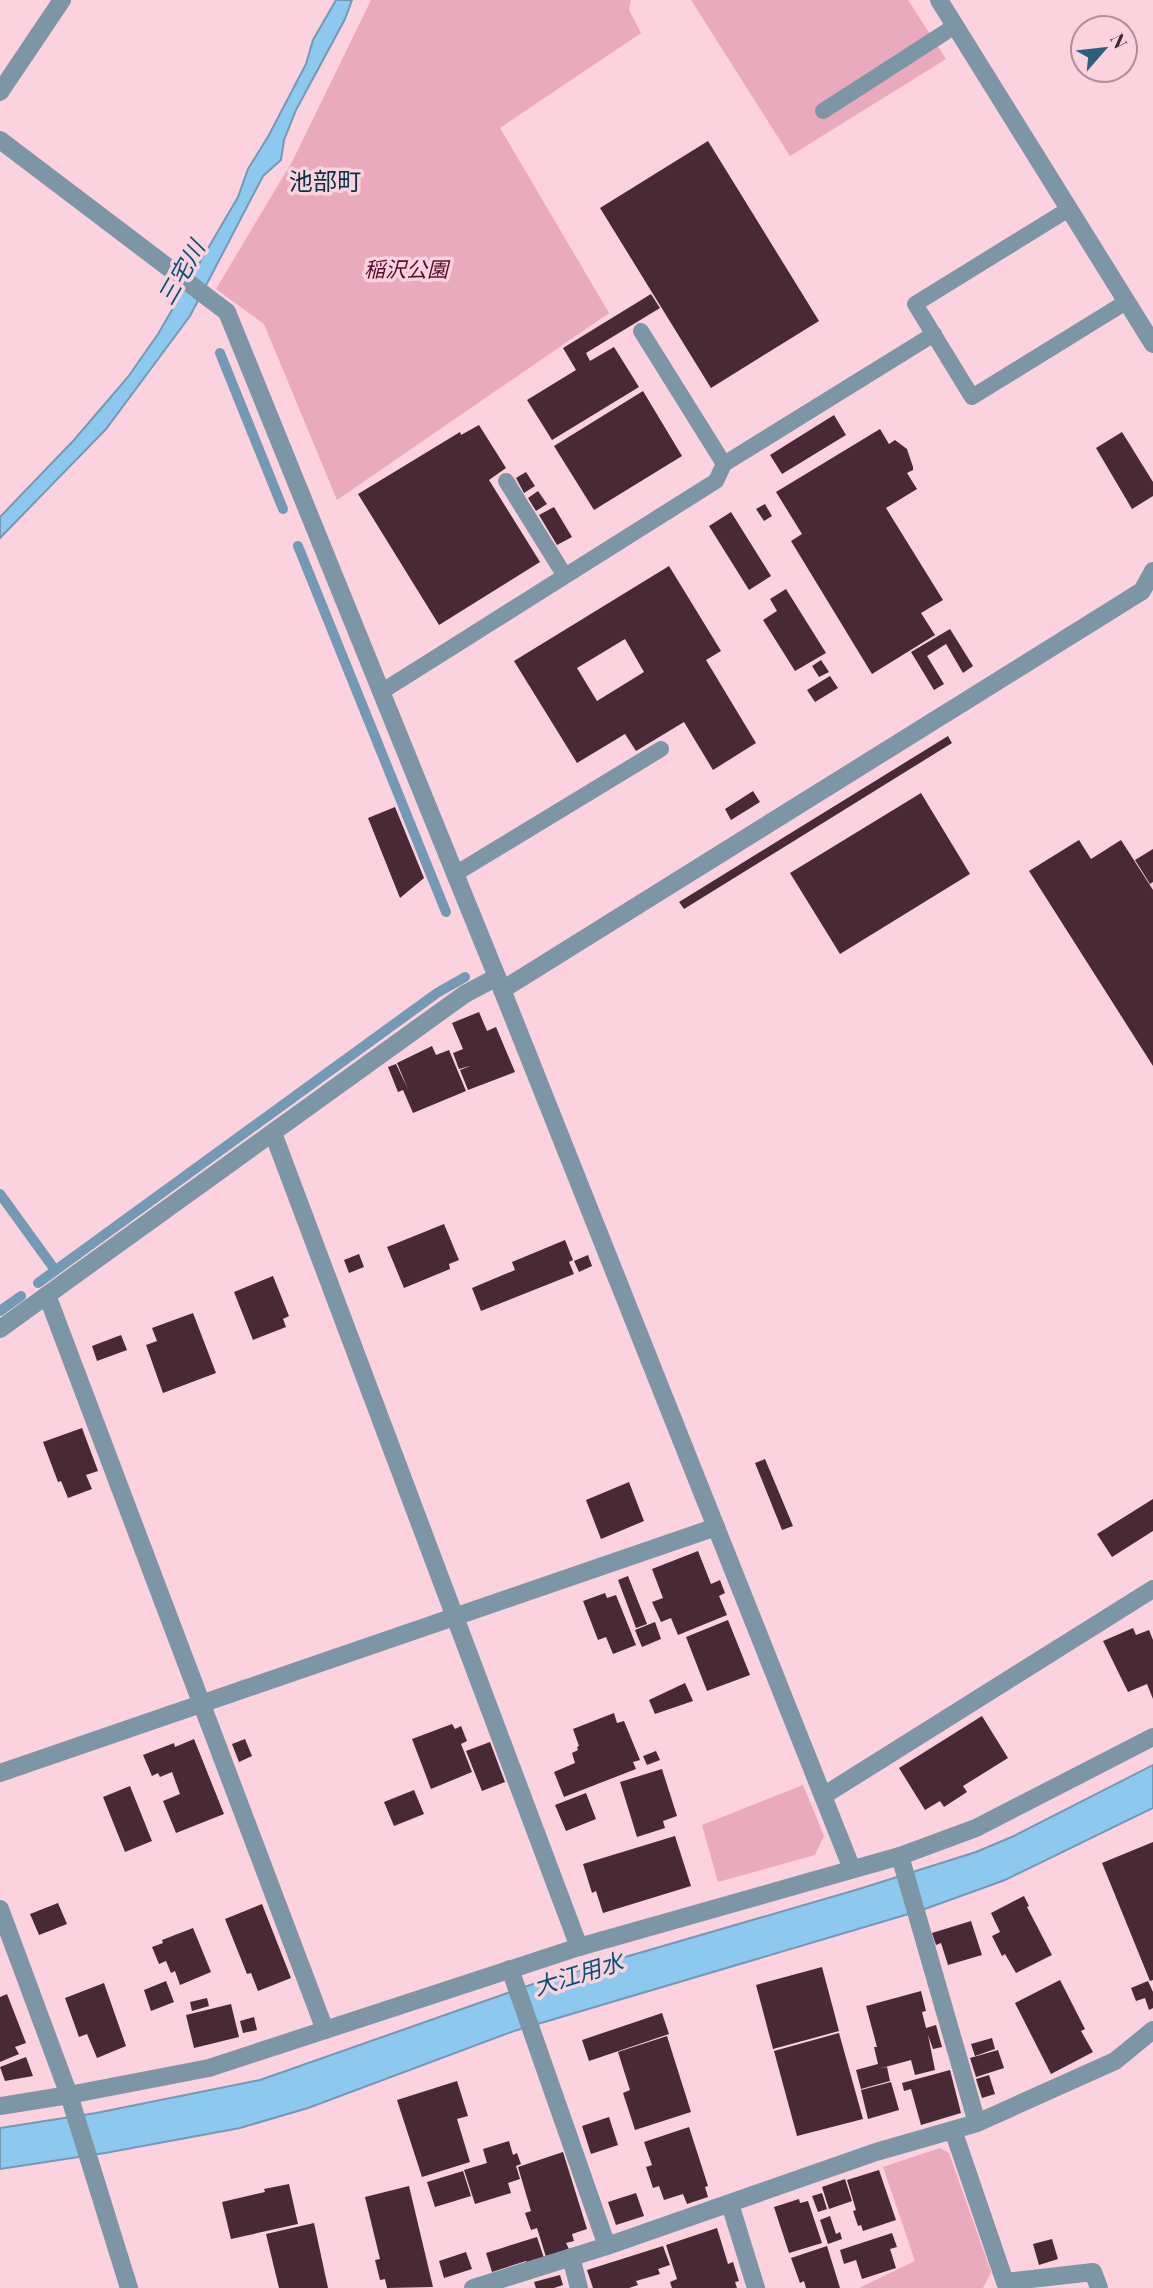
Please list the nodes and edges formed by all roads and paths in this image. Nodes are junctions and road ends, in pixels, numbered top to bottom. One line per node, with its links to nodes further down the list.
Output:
1 (62, 0): 4 (street)
2 (939, 0): 3 (street)
3 (955, 26): 5 (lane); 7 (street)
4 (0, 92)
5 (823, 111)
6 (0, 140): 16 (street)
7 (1069, 209): 8 (street); 10 (lane)
8 (1126, 302): 10 (lane); 11 (street)
9 (641, 331): 12 (lane)
10 (934, 334): 12 (lane)
11 (1153, 344)
12 (724, 464): 15 (lane)
13 (506, 481): 15 (lane)
14 (1153, 570): 19 (street)
15 (565, 576): 16 (lane)
16 (381, 692): 18 (street)
17 (660, 749): 18 (lane)
18 (455, 874): 19 (street)
19 (499, 983): 20 (street); 23 (street)
20 (273, 1133): 21 (street); 25 (street)
21 (47, 1295): 22 (street); 26 (street)
22 (0, 1329)
23 (716, 1527): 25 (street); 29 (street)
24 (1153, 1589): 29 (street)
25 (454, 1616): 26 (street); 33 (street)
26 (202, 1704): 28 (street); 35 (street)
27 (1153, 1737): 30 (street)
28 (0, 1773)
29 (823, 1796): 31 (street)
30 (902, 1863): 31 (street); 39 (street)
31 (852, 1869): 33 (street)
32 (0, 1909): 37 (street)
33 (579, 1947): 34 (street)
34 (513, 1977): 35 (street); 42 (street)
35 (325, 2030): 37 (street)
36 (1153, 2030): 39 (street)
37 (71, 2104): 38 (street); 45 (street)
38 (0, 2106)
39 (977, 2123): 40 (street)
40 (953, 2130): 41 (street); 44 (street)
41 (730, 2203): 42 (street); 48 (street)
42 (607, 2246): 43 (street)
43 (571, 2257): 46 (street); 47 (street)
44 (1000, 2285): 49 (street)
45 (129, 2288)
46 (473, 2288)
47 (579, 2288)
48 (757, 2288)
49 (1100, 2288)

